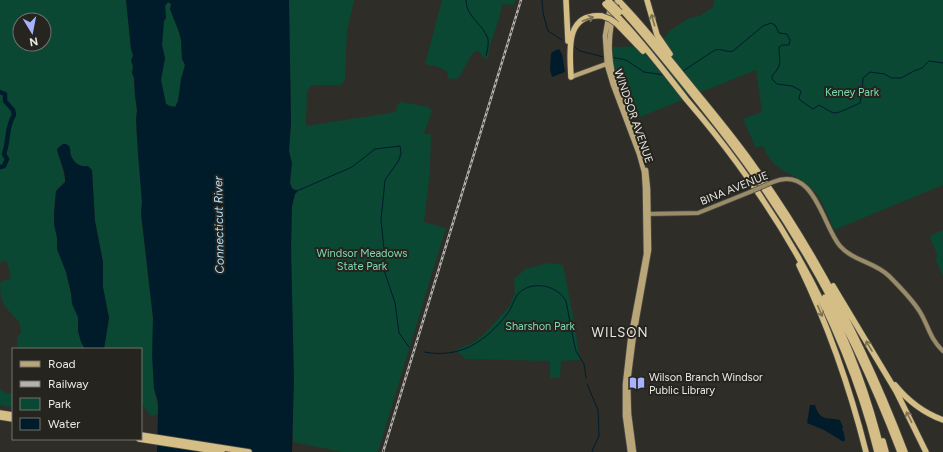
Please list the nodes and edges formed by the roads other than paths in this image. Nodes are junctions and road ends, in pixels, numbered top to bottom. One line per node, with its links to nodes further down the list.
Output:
1 (566, 0): 8 (highway)
2 (611, 0): 5 (highway, bridge); 6 (main road, WINDSOR AVENUE)
3 (647, 0): 7 (highway, one-way to 3)
4 (605, 1): 5 (highway, bridge)
5 (619, 7): 6 (main road, WINDSOR AVENUE); 7 (highway); 7 (highway)
6 (608, 59): 8 (main road); 10 (main road, WINDSOR AVENUE)
7 (666, 64): 8 (highway, one-way to 7, bridge); 9 (highway); 9 (highway); 9 (highway)
8 (571, 77)
9 (682, 84): 11 (highway); 12 (highway); 15 (highway); 17 (highway)
10 (647, 214): 13 (main road, WINDSOR AVENUE); 14 (street, BINA AVENUE, bridge)
11 (788, 238): 29 (highway, one-way to 29); 30 (highway)
12 (817, 265): 16 (highway, one-way to 12); 35 (highway)
13 (644, 271): 27 (main road, WINDSOR AVENUE); 28 (main road, WINDSOR AVENUE)
14 (943, 351)
15 (865, 368): 33 (highway); 34 (highway)
16 (882, 368): 22 (highway); 36 (highway, one-way to 16)
17 (865, 393): 31 (highway); 32 (highway)
18 (0, 413): 19 (highway)
19 (12, 415)
20 (0, 417): 21 (highway)
21 (12, 419)
22 (943, 420)
23 (142, 435): 26 (highway)
24 (142, 439): 25 (highway)
25 (222, 452)
26 (248, 452)
27 (630, 452)
28 (634, 452)
29 (865, 452)
30 (877, 452)
31 (882, 452)
32 (886, 452)
33 (896, 452)
34 (900, 452)
35 (905, 452)
36 (926, 452)

